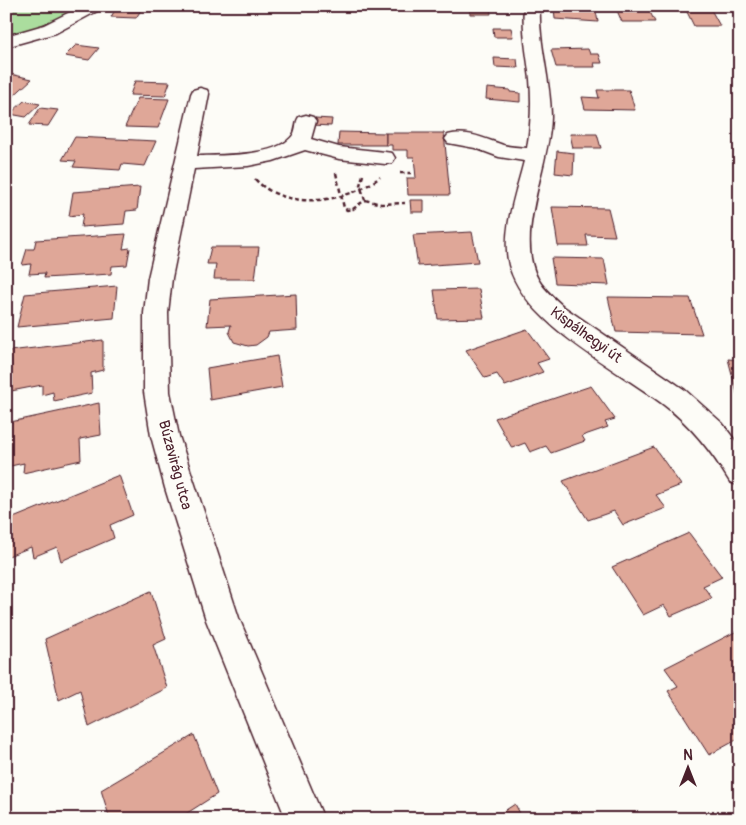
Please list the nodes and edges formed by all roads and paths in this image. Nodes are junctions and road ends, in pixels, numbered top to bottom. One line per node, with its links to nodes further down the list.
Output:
1 (95, 6): 3 (street)
2 (532, 6): 9 (street, Kispálhegyi út)
3 (6, 42)
4 (200, 94): 11 (street, Búzavirág utca)
5 (306, 121): 6 (street)
6 (292, 146): 8 (street); 10 (street)
7 (454, 146): 9 (street)
8 (339, 153): 12 (street); 15 (path)
9 (535, 156): 18 (street, Kispálhegyi út)
10 (254, 158): 11 (street); 15 (path)
11 (185, 162): 19 (street, Búzavirág utca)
12 (384, 166): 13 (path); 14 (path); 14 (path)
13 (411, 173)
14 (362, 190): 15 (path); 16 (path)
15 (341, 196): 16 (path)
16 (365, 200): 17 (path)
17 (405, 203)
18 (740, 473)
19 (305, 819)

